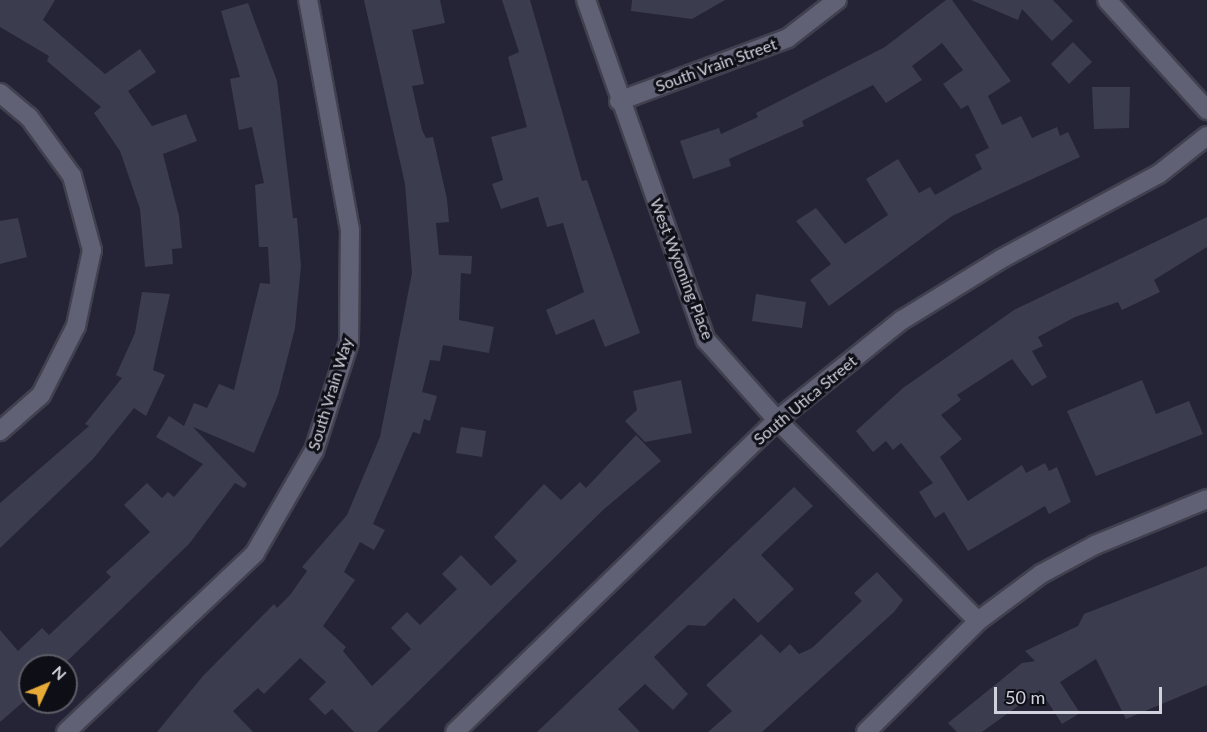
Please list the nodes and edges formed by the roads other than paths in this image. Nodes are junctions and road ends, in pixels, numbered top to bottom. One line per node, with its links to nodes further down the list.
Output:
1 (308, 0): 13 (street, South Vrain Way)
2 (586, 0): 6 (street, West Wyoming Place)
3 (837, 0): 6 (street, South Vrain Street)
4 (1107, 0): 7 (street)
5 (0, 93): 10 (street)
6 (619, 101): 9 (street, West Wyoming Place)
7 (1207, 110)
8 (1207, 136): 9 (street, South Utica Street)
9 (777, 420): 12 (street, West Wyoming Place); 14 (street, South Utica Street)
10 (0, 431)
11 (1207, 499): 12 (street)
12 (978, 621): 15 (street)
13 (66, 732)
14 (455, 732)
15 (866, 732)

